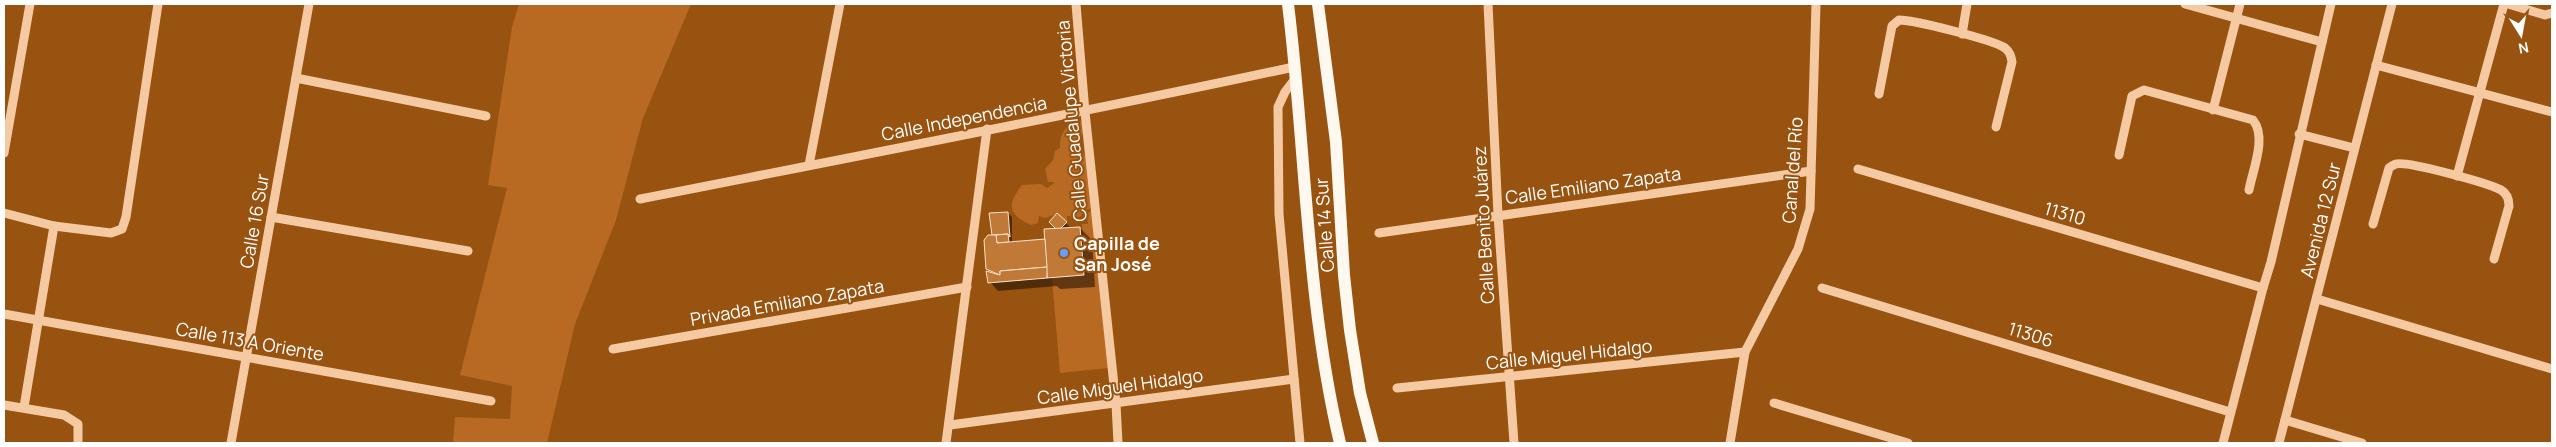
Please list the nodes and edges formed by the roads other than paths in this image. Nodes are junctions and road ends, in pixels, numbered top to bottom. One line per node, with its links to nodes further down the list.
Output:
1 (30, 4): 34 (street)
2 (158, 4): 46 (street)
3 (309, 4): 23 (street, Calle 16 Sur)
4 (840, 4): 36 (street)
5 (1076, 4): 27 (street, Calle Guadalupe Victoria)
6 (1288, 4): 22 (main road, Calle 14 Sur)
7 (1318, 4): 78 (main road, Calle 14 Sur)
8 (1488, 4): 43 (street, Calle Benito Juárez)
9 (1816, 4): 38 (street, Canal del Río)
10 (1967, 4): 19 (street)
11 (2185, 4): 18 (street)
12 (2240, 4): 18 (street)
13 (2331, 4): 20 (street)
14 (2392, 4): 21 (street, Avenida 12 Sur)
15 (2504, 4): 25 (street)
16 (2508, 4): 17 (street)
17 (2552, 13)
18 (2236, 17): 20 (street); 26 (street)
19 (1962, 34): 24 (street); 30 (street)
20 (2322, 42): 32 (street)
21 (2376, 65): 25 (street); 33 (street, Avenida 12 Sur)
22 (1295, 73): 27 (street, Calle Independencia); 61 (street); 77 (main road, Calle 14 Sur)
23 (296, 78): 29 (street); 44 (street, Calle 16 Sur)
24 (1878, 94)
25 (2481, 94): 28 (street); 39 (street)
26 (2213, 110): 35 (street); 40 (street)
27 (1085, 112): 31 (street, Calle Independencia); 65 (street, Calle Guadalupe Victoria)
28 (2552, 112)
29 (486, 116)
30 (1996, 127)
31 (986, 129): 36 (street, Calle Independencia); 50 (street)
32 (2300, 134): 33 (street); 52 (street)
33 (2354, 148): 53 (street, Avenida 12 Sur)
34 (4, 153)
35 (2119, 155)
36 (809, 165): 41 (street, Calle Independencia)
37 (1858, 169): 52 (street, 11310)
38 (1811, 171): 43 (street, Calle Emiliano Zapata); 57 (street, Canal del Río)
39 (2457, 176): 45 (street); 49 (street)
40 (2249, 190)
41 (640, 199)
42 (4, 212): 46 (street)
43 (1498, 215): 47 (street, Calle Emiliano Zapata); 60 (street, Calle Benito Juárez)
44 (271, 217): 48 (street); 58 (street, Calle 16 Sur)
45 (2373, 224)
46 (54, 226): 55 (street)
47 (1379, 233)
48 (468, 251)
49 (2494, 259)
50 (967, 287): 56 (street, Privada Emiliano Zapata); 70 (street)
51 (1822, 288): 68 (street, 11306)
52 (2262, 288): 68 (street)
53 (2317, 300): 59 (street); 69 (street, Avenida 12 Sur)
54 (4, 314): 55 (street, Calle 113 A Oriente)
55 (39, 320): 58 (street, Calle 113 A Oriente); 67 (street)
56 (613, 349)
57 (1745, 352): 60 (street, Calle Miguel Hidalgo); 80 (street, Canal del Río)
58 (246, 357): 63 (street, Calle 113 A Oriente); 73 (street, Calle 16 Sur)
59 (2552, 369)
60 (1508, 378): 62 (street, Calle Miguel Hidalgo); 79 (street, Calle Benito Juárez)
61 (1294, 379): 65 (street, Calle Miguel Hidalgo); 76 (street)
62 (1397, 388)
63 (491, 401)
64 (1774, 403): 71 (street)
65 (1116, 404): 70 (street, Calle Miguel Hidalgo); 75 (street, Calle Guadalupe Victoria)
66 (4, 405): 67 (street)
67 (24, 407): 72 (street)
68 (2230, 412): 82 (street)
69 (2285, 420): 83 (street, Avenida 12 Sur); 84 (street)
70 (950, 425): 74 (street)
71 (1896, 442): 81 (street)
72 (78, 443)
73 (231, 443)
74 (946, 443)
75 (1118, 443)
76 (1300, 443)
77 (1340, 443)
78 (1373, 443)
79 (1514, 443)
80 (1730, 443)
81 (1908, 443)
82 (2223, 443)
83 (2279, 443)
84 (2362, 443)

